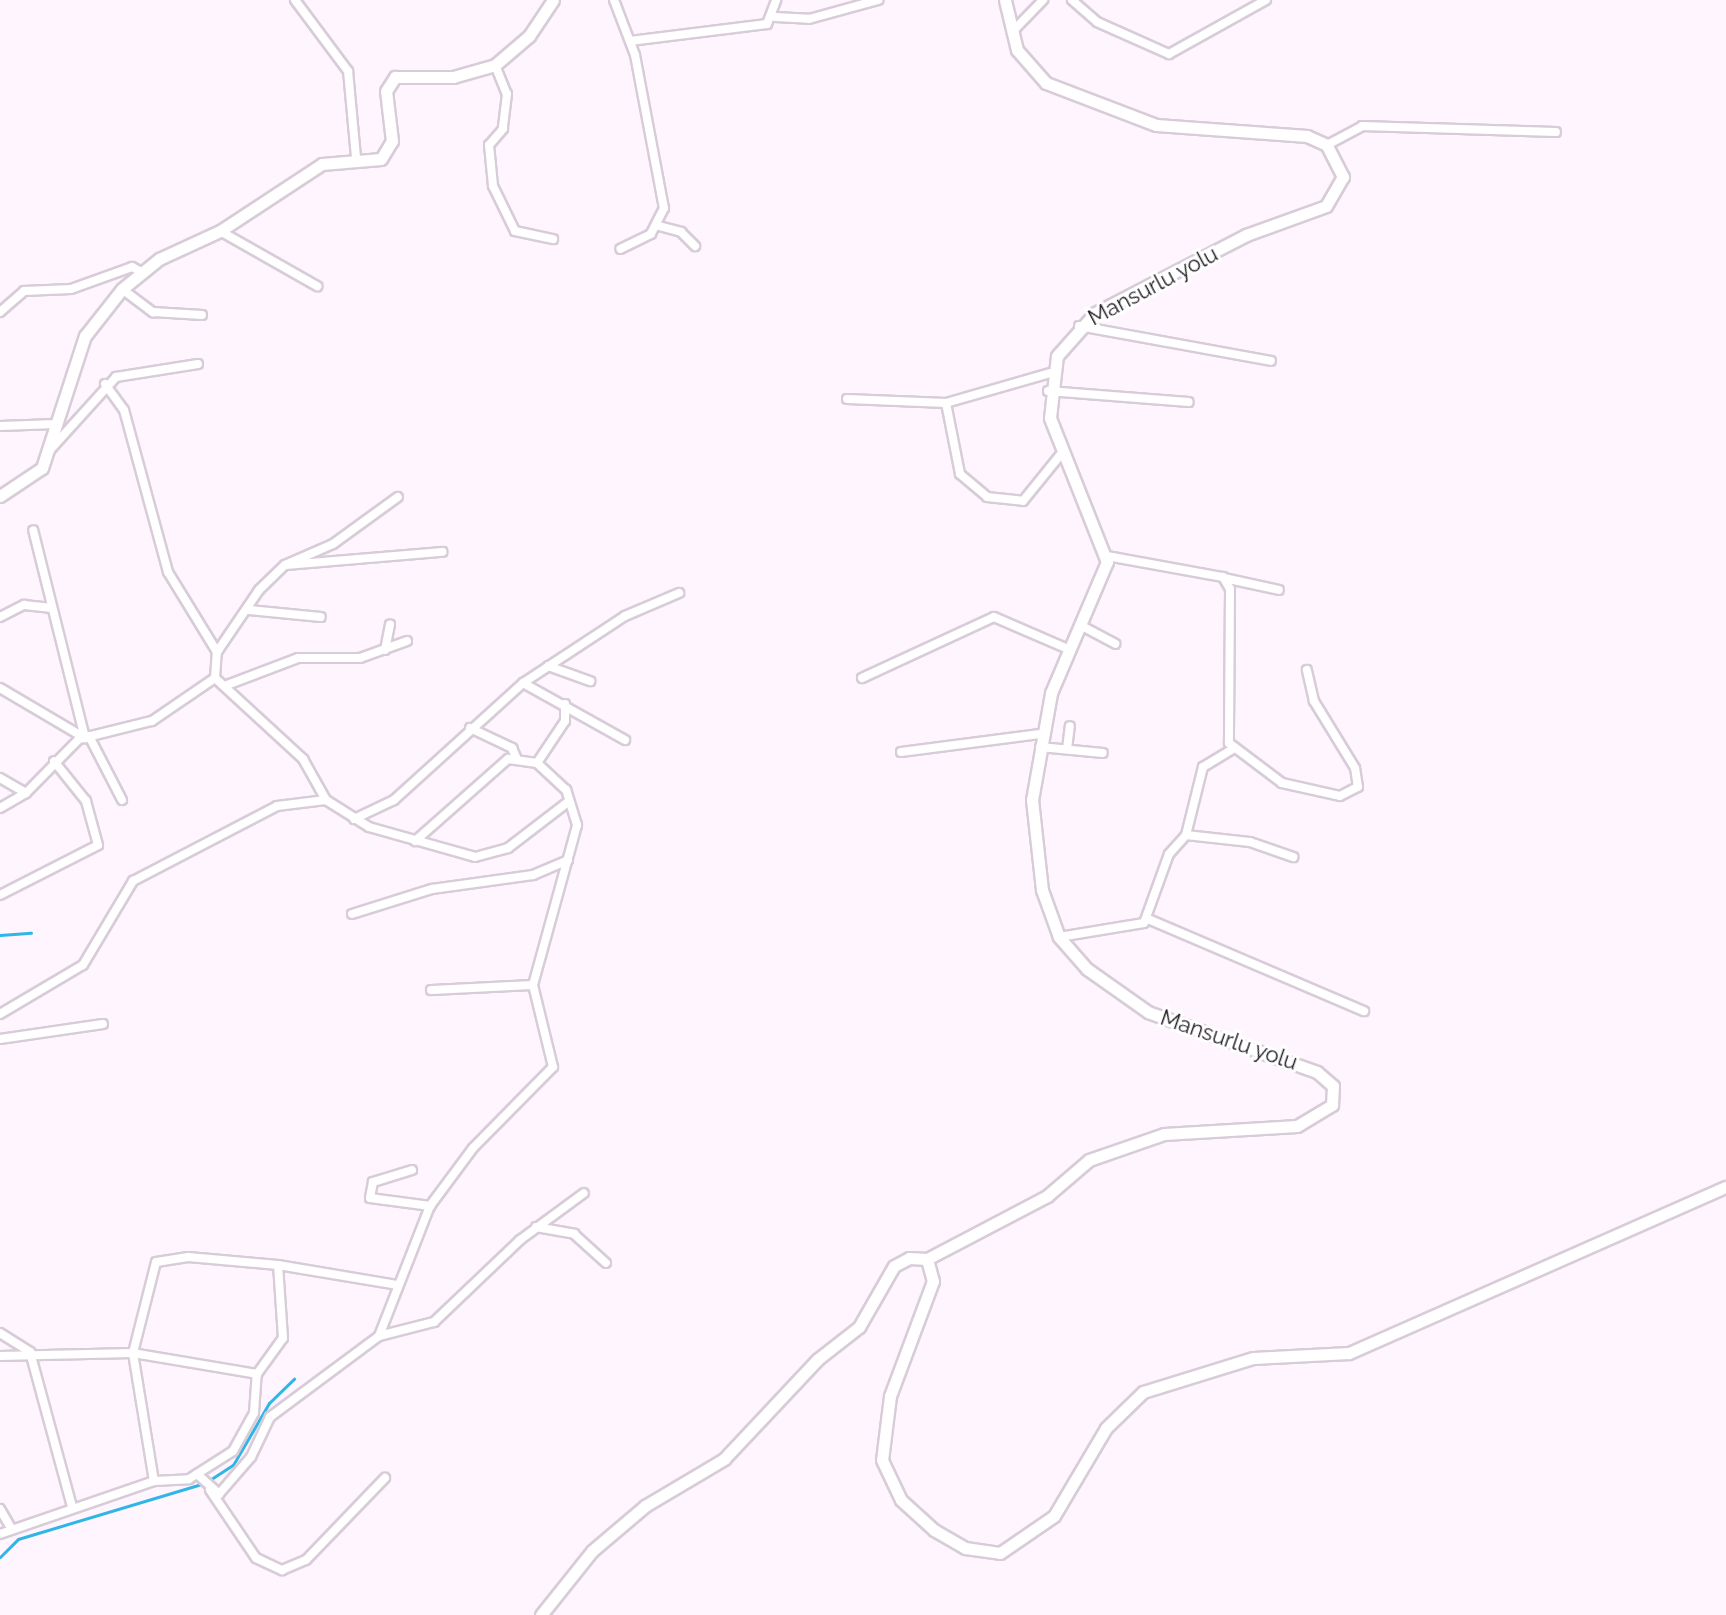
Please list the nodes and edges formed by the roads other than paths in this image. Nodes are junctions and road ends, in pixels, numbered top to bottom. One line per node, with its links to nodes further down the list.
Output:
1 (295, 0): 16 (street)
2 (553, 0): 13 (street)
3 (614, 0): 12 (street)
4 (776, 0): 10 (street)
5 (878, 0): 10 (street)
6 (1005, 0): 11 (street)
7 (1043, 0): 11 (street)
8 (1072, 0): 9 (street)
9 (1266, 0)
10 (775, 17): 12 (street)
11 (1012, 32): 15 (street)
12 (630, 41): 17 (street)
13 (495, 65): 16 (street); 19 (street)
14 (1556, 132): 15 (street)
15 (1327, 145): 27 (street, Mansurlu yolu)
16 (356, 157): 18 (street)
17 (659, 226): 20 (street); 21 (street)
18 (220, 231): 22 (street); 23 (street)
19 (553, 239)
20 (695, 246)
21 (620, 249)
22 (142, 272): 24 (street); 25 (street)
23 (317, 286)
24 (122, 289): 26 (street); 36 (street)
25 (0, 312)
26 (202, 315)
27 (1079, 326): 28 (street); 30 (street, Mansurlu yolu)
28 (1271, 361)
29 (198, 364): 31 (street)
30 (1050, 373): 32 (street, Mansurlu yolu); 35 (street)
31 (105, 384): 38 (street); 59 (street)
32 (1048, 391): 34 (street); 39 (street, Mansurlu yolu)
33 (847, 399): 35 (street)
34 (1189, 402)
35 (946, 403): 39 (street)
36 (56, 424): 37 (street); 38 (street)
37 (0, 426)
38 (48, 451): 40 (street)
39 (1061, 454): 44 (street, Mansurlu yolu)
40 (0, 496)
41 (398, 497): 45 (street)
42 (33, 530): 49 (street)
43 (442, 552): 45 (street)
44 (1107, 556): 46 (street); 54 (street, Mansurlu yolu)
45 (285, 565): 50 (street)
46 (1223, 577): 47 (street); 75 (street)
47 (1279, 590)
48 (679, 593): 60 (street)
49 (52, 608): 51 (street); 72 (street)
50 (249, 610): 52 (street); 59 (street)
51 (0, 617)
52 (321, 617)
53 (390, 624): 58 (street)
54 (1080, 625): 56 (street); 57 (street, Mansurlu yolu)
55 (407, 641): 58 (street)
56 (1115, 644)
57 (1068, 649): 63 (street); 71 (street, Mansurlu yolu)
58 (385, 650): 66 (street)
59 (217, 652): 62 (street)
60 (548, 666): 64 (street); 65 (street)
61 (1307, 670): 75 (street)
62 (215, 678): 66 (street); 72 (street)
63 (862, 678)
64 (590, 681)
65 (523, 683): 68 (street); 70 (street)
66 (227, 685): 85 (street)
67 (0, 688): 72 (street)
68 (565, 704): 73 (street); 81 (street)
69 (1070, 726): 76 (street)
70 (470, 728): 79 (street); 88 (street)
71 (1040, 734): 74 (street, Mansurlu yolu); 77 (street)
72 (87, 737): 80 (street); 84 (street)
73 (625, 740)
74 (1038, 747): 76 (street); 96 (street, Mansurlu yolu)
75 (1235, 748): 89 (street)
76 (1067, 749): 78 (street)
77 (901, 752)
78 (1103, 753)
79 (516, 757): 81 (street); 90 (street)
80 (54, 761): 83 (street); 93 (street)
81 (537, 763): 86 (street)
82 (0, 778): 83 (street)
83 (26, 793): 87 (street)
84 (122, 800)
85 (326, 800): 88 (street); 100 (street)
86 (568, 802): 90 (street); 92 (street)
87 (0, 808)
88 (354, 819): 90 (street)
89 (1186, 835): 91 (street); 95 (street)
90 (415, 841)
91 (1293, 857)
92 (568, 860): 94 (street); 97 (street)
93 (0, 895)
94 (352, 914)
95 (1148, 919): 96 (street); 99 (street)
96 (1059, 937): 108 (street, Mansurlu yolu)
97 (533, 985): 98 (street); 106 (street)
98 (431, 990)
99 (1364, 1011)
100 (0, 1014)
101 (103, 1024): 102 (street)
102 (0, 1039)
103 (412, 1170): 106 (street)
104 (1726, 1187): 108 (street)
105 (584, 1193): 107 (street)
106 (430, 1206): 111 (street)
107 (536, 1227): 109 (street); 113 (street)
108 (927, 1259): 126 (street)
109 (606, 1263)
110 (278, 1265): 111 (street); 115 (street); 117 (street)
111 (398, 1285): 113 (street)
112 (0, 1333): 114 (street)
113 (379, 1336): 121 (street)
114 (30, 1352): 115 (street); 116 (street); 122 (street)
115 (133, 1353): 117 (street); 120 (street)
116 (0, 1356)
117 (257, 1374): 118 (street)
118 (197, 1474): 120 (street); 121 (street)
119 (385, 1478): 121 (street)
120 (154, 1481): 122 (street)
121 (205, 1483)
122 (72, 1507): 124 (street)
123 (0, 1509): 124 (street)
124 (11, 1528): 125 (street)
125 (0, 1534)
126 (541, 1615)

